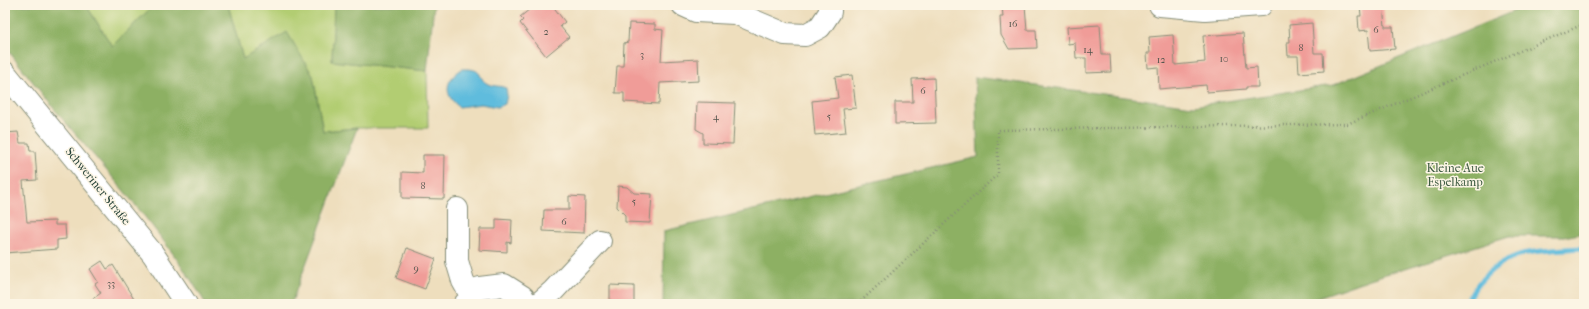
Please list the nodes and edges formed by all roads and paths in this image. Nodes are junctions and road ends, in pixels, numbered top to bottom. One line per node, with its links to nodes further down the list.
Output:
1 (683, 5): 5 (street)
2 (830, 5): 5 (street)
3 (1160, 5): 4 (street)
4 (1261, 5)
5 (739, 9)
6 (1584, 24): 14 (path)
7 (5, 73): 11 (street, Schweriner Straße)
8 (457, 209): 10 (street)
9 (600, 241): 13 (street)
10 (469, 300): 12 (street)
11 (186, 304)
12 (525, 304)
13 (538, 304)
14 (858, 304)

